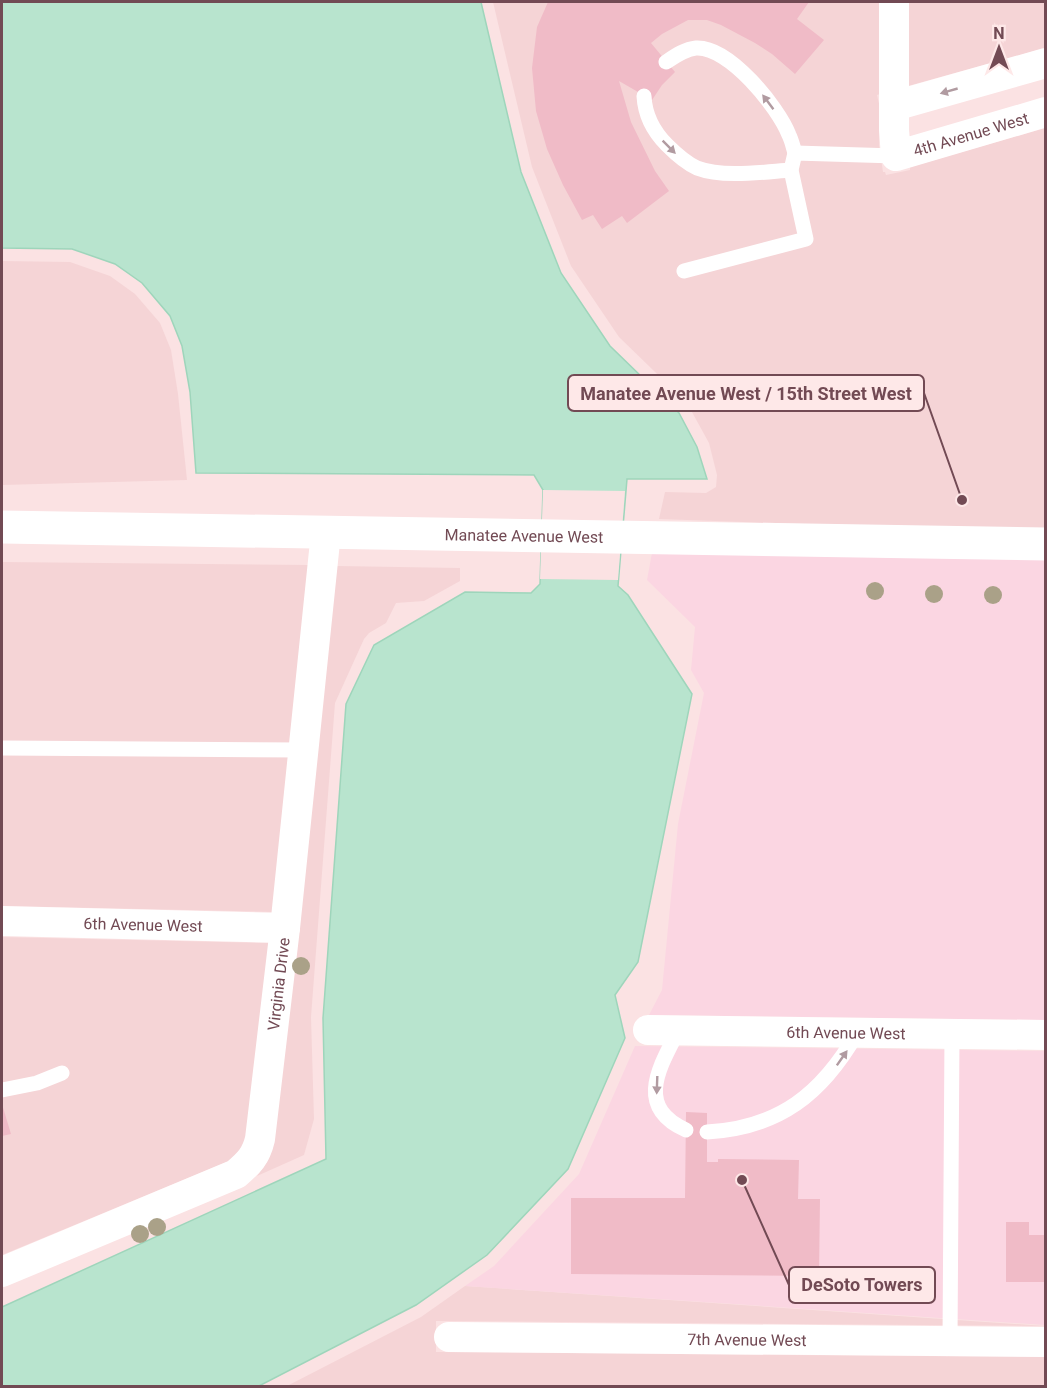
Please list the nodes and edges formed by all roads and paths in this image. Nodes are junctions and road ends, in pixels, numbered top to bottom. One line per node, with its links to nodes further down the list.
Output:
1 (894, 2): 6 (street)
2 (666, 62): 7 (lane, one-way to 2)
3 (1046, 63): 6 (street, one-way to 6)
4 (644, 96): 8 (lane, one-way to 8)
5 (1046, 112): 6 (street, 4th Avenue West)
6 (894, 131): 7 (lane)
7 (795, 153): 8 (lane)
8 (791, 170): 9 (lane)
9 (684, 271)
10 (2, 527): 11 (main road, Manatee Avenue West)
11 (326, 532): 12 (main road, Manatee Avenue West); 14 (street, Virginia Drive)
12 (1046, 544)
13 (2, 748): 14 (lane)
14 (304, 750): 16 (street, Virginia Drive)
15 (2, 921): 16 (street, 6th Avenue West)
16 (285, 928): 26 (street, Virginia Drive)
17 (648, 1030): 18 (street, 6th Avenue West)
18 (678, 1031): 19 (street, 6th Avenue West); 24 (lane, one-way to 24)
19 (857, 1034): 20 (street, 6th Avenue West); 25 (lane, one-way to 19)
20 (952, 1034): 21 (street, 6th Avenue West); 28 (lane)
21 (1046, 1035)
22 (62, 1072): 23 (lane)
23 (2, 1090)
24 (686, 1130)
25 (707, 1132)
26 (2, 1272)
27 (449, 1337): 28 (street, 7th Avenue West)
28 (950, 1341): 29 (street, 7th Avenue West)
29 (1046, 1341)

